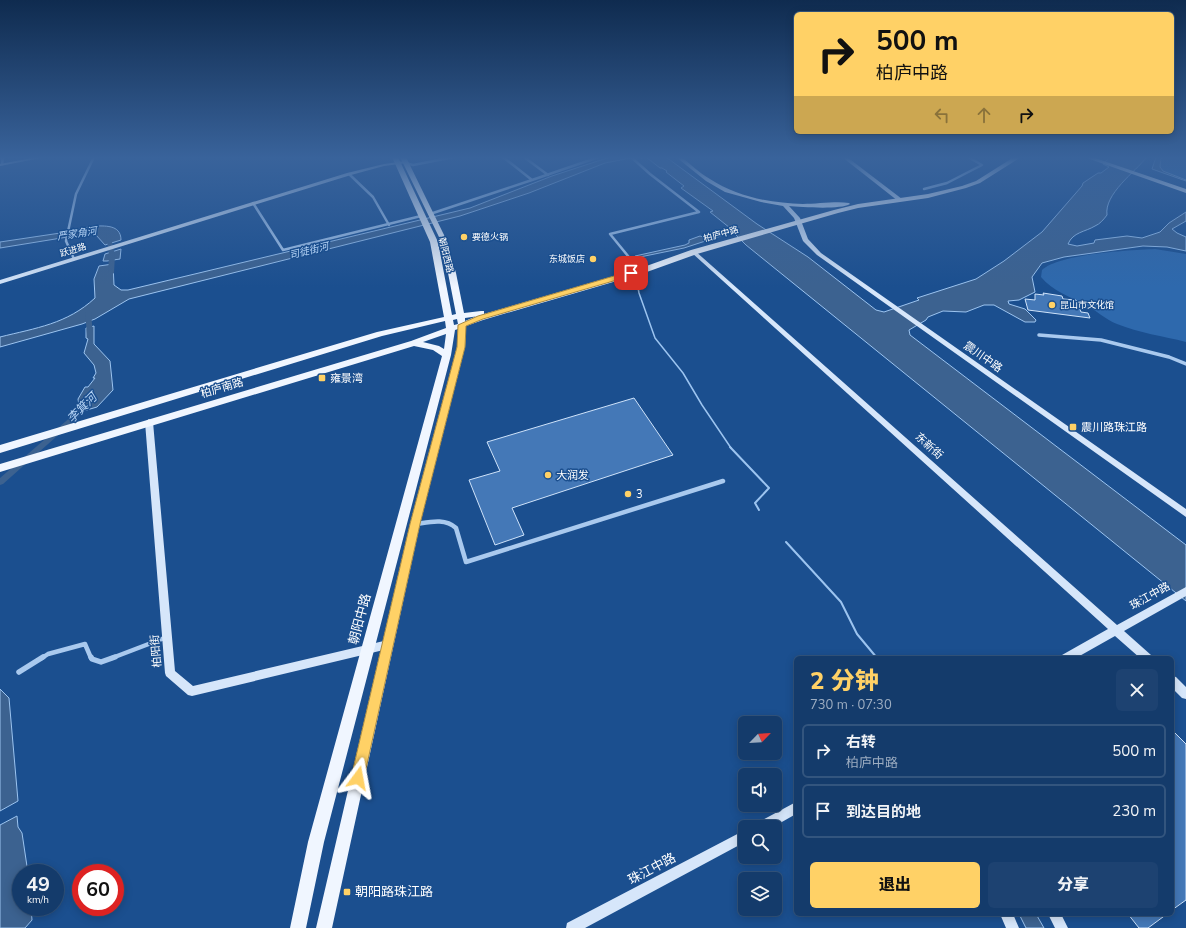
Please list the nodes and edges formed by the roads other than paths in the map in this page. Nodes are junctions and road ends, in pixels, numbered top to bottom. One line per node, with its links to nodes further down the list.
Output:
1 (75, 200): 20 (street)
2 (262, 200): 11 (street, 跃进路)
3 (375, 200): 17 (street)
4 (414, 200): 15 (main road, 朝阳西路)
5 (423, 200): 14 (main road, 朝阳西路)
6 (479, 200): 14 (street)
7 (684, 200): 21 (street)
8 (761, 200): 12 (street)
9 (878, 200): 13 (main road, 柏庐中路)
10 (886, 200): 16 (main road, 柏庐中路)
11 (253, 203): 17 (street); 20 (street, 跃进路)
12 (784, 204): 13 (street); 16 (street, 震川中路)
13 (847, 204): 16 (main road, 柏庐中路)
14 (432, 218): 24 (main road, 朝阳西路)
15 (423, 220): 17 (street); 23 (main road, 朝阳西路)
16 (798, 220): 18 (main road, 柏庐中路); 33 (street, 震川中路)
17 (389, 225)
18 (727, 241): 19 (main road, 柏庐中路); 21 (main road, 柏庐中路)
19 (694, 252): 24 (main road, 柏庐中路); 36 (street, 东新街)
20 (74, 259): 22 (street, 跃进路)
21 (637, 267): 24 (main road, 柏庐中路)
22 (0, 282)
23 (449, 318): 24 (main road, 朝阳中路); 24 (main road, 柏庐中路); 30 (main road, 柏庐南路)
24 (458, 324): 26 (main road, 柏庐南路); 27 (main road, 朝阳中路); 34 (main road, 朝阳中路)
25 (1039, 334): 28 (street)
26 (414, 343): 27 (main road); 29 (main road, 柏庐南路)
27 (447, 355): 39 (main road, 朝阳中路)
28 (1186, 364)
29 (148, 422): 31 (main road, 柏庐南路); 37 (street, 柏阳街)
30 (0, 449)
31 (2, 467)
32 (723, 481): 34 (street)
33 (1186, 514)
34 (415, 524): 38 (main road, 朝阳中路)
35 (1186, 591): 36 (street, 珠江中路)
36 (1116, 630): 40 (street); 41 (street, 东新街)
37 (167, 637): 39 (street, 柏阳街); 42 (street)
38 (388, 645): 39 (street, 柏阳街); 51 (main road, 朝阳中路)
39 (367, 650): 50 (main road, 朝阳中路)
40 (1070, 656)
41 (1145, 656)
42 (19, 672)
43 (1174, 683): 44 (street)
44 (1186, 694)
45 (794, 809): 46 (street)
46 (774, 820)
47 (738, 840): 52 (street, 珠江中路)
48 (1007, 916): 53 (street)
49 (1055, 916): 54 (street)
50 (298, 928)
51 (324, 928)
52 (572, 928)
53 (1012, 928)
54 (1062, 928)

